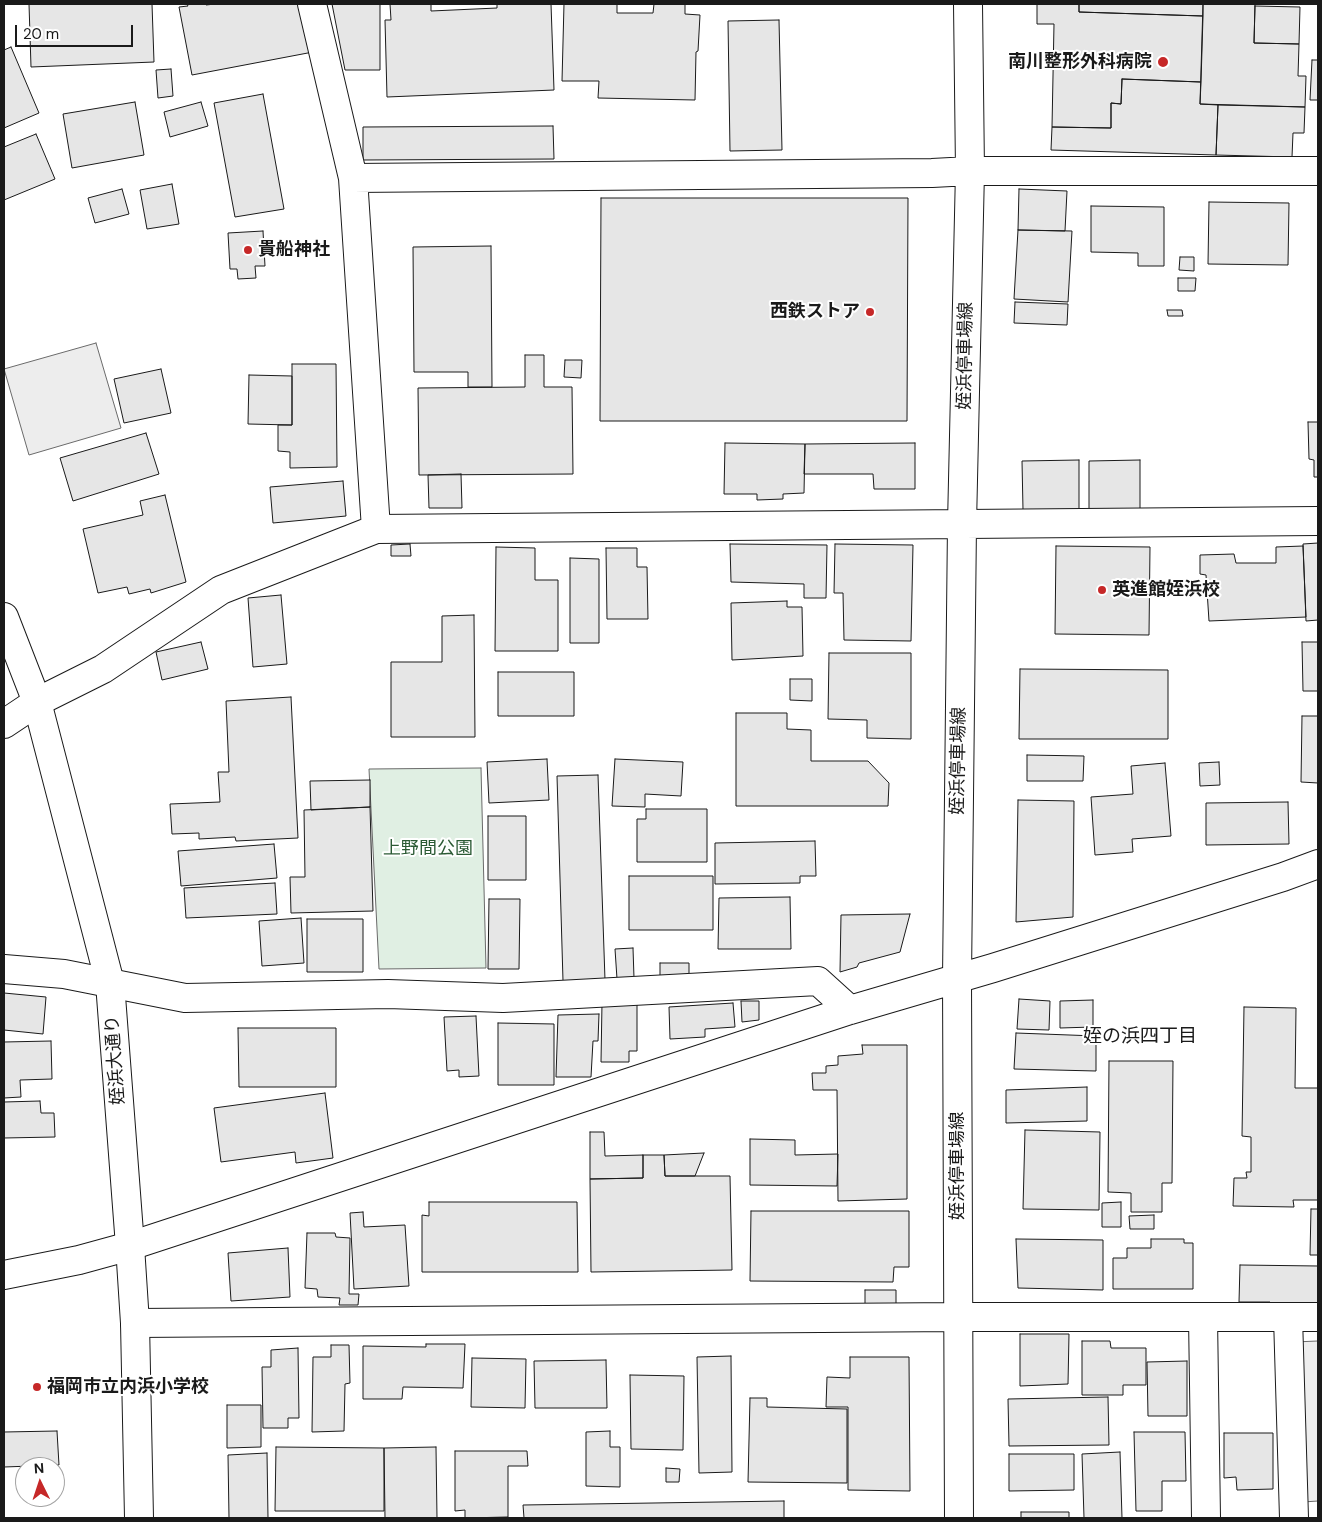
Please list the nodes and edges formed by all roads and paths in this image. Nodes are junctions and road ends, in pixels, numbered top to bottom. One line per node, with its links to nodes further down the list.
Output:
1 (312, 4): 5 (street)
2 (968, 4): 3 (street, 姪浜停車場線)
3 (970, 171): 4 (street); 5 (street); 7 (street, 姪浜停車場線)
4 (1318, 171)
5 (354, 178): 8 (street)
6 (1318, 521): 7 (street)
7 (962, 524): 8 (street); 14 (street, 姪浜停車場線)
8 (376, 529): 10 (street)
9 (4, 617): 10 (street, 姪浜大通り)
10 (37, 702): 11 (street); 15 (street, 姪浜大通り)
11 (4, 724)
12 (1318, 864): 14 (street)
13 (4, 969): 15 (street)
14 (957, 978): 16 (street); 19 (street, 姪浜停車場線)
15 (110, 984): 16 (street); 17 (street, 姪浜大通り)
16 (850, 1010): 17 (street)
17 (130, 1246): 18 (street); 23 (street, 姪浜大通り)
18 (4, 1275)
19 (958, 1317): 20 (street); 23 (street); 25 (street, 姪浜停車場線)
20 (1203, 1317): 21 (street); 26 (street)
21 (1288, 1317): 22 (street); 27 (street)
22 (1318, 1317)
23 (135, 1322): 24 (street, 姪浜大通り)
24 (139, 1518)
25 (959, 1518)
26 (1206, 1518)
27 (1294, 1518)

